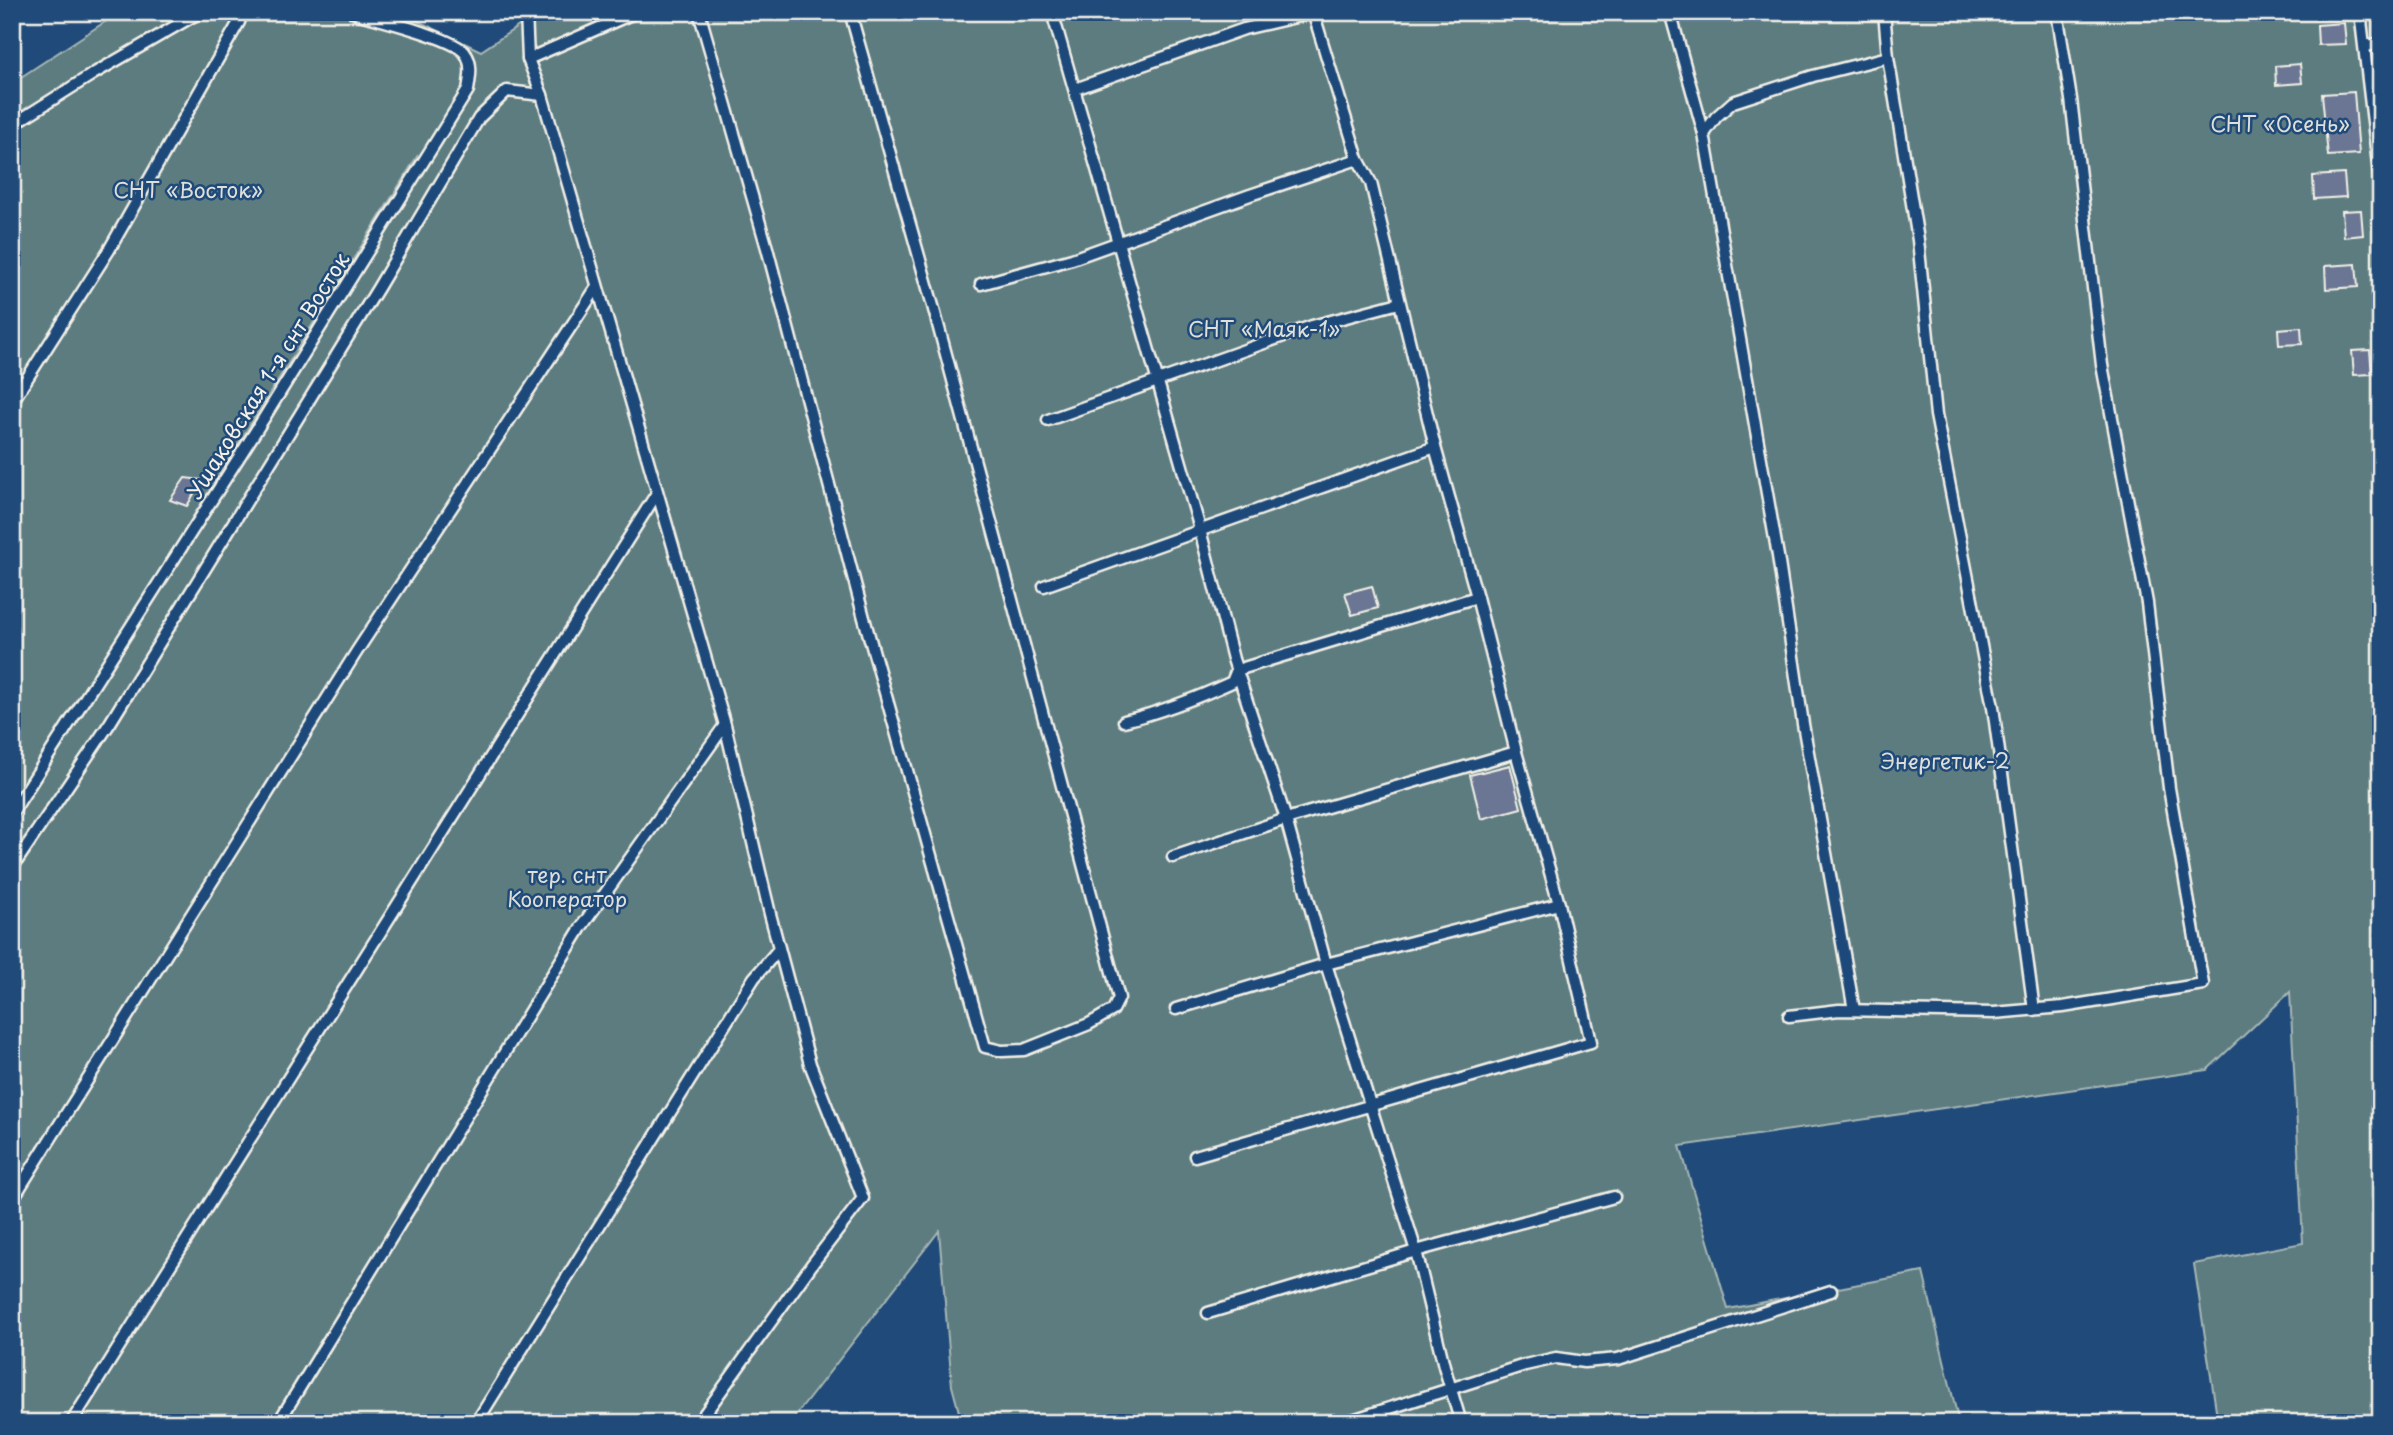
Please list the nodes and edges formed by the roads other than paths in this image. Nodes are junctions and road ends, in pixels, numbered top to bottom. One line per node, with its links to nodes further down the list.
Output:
1 (200, 12): 20 (lane)
2 (243, 12): 29 (lane)
3 (353, 12): 40 (lane, Ушаковская 1-я снт Восток)
4 (526, 12): 17 (lane)
5 (636, 12): 17 (lane)
6 (699, 12): 7 (lane)
7 (850, 12)
8 (1052, 12): 18 (lane)
9 (1312, 12): 18 (lane); 22 (lane)
10 (1671, 12): 21 (lane)
11 (1884, 12): 16 (lane)
12 (2057, 12): 49 (lane)
13 (2360, 12): 15 (lane)
14 (2381, 43): 15 (lane)
15 (2365, 46): 23 (lane)
16 (1888, 57): 21 (lane); 49 (lane)
17 (528, 59): 19 (lane)
18 (1075, 89): 24 (lane)
19 (542, 95): 26 (lane); 43 (lane)
20 (12, 125)
21 (1704, 134): 48 (lane)
22 (1358, 159): 24 (lane); 27 (lane)
23 (2381, 190)
24 (1119, 240): 25 (lane); 28 (lane)
25 (981, 284)
26 (597, 287): 32 (lane); 54 (lane)
27 (1399, 303): 28 (lane); 31 (lane)
28 (1157, 381): 30 (lane); 33 (lane)
29 (12, 402)
30 (1048, 420)
31 (1435, 447): 33 (lane); 35 (lane)
32 (657, 493): 38 (lane); 59 (lane)
33 (1200, 529): 34 (lane); 36 (lane)
34 (1044, 586)
35 (1477, 597): 36 (lane); 39 (lane)
36 (1237, 670): 37 (lane); 41 (lane)
37 (1124, 721)
38 (725, 725): 45 (lane); 60 (lane)
39 (1516, 752): 41 (lane); 44 (lane)
40 (12, 813)
41 (1286, 819): 42 (lane); 46 (lane)
42 (1173, 857)
43 (12, 868)
44 (1559, 904): 46 (lane); 51 (lane)
45 (779, 949): 61 (lane); 62 (lane)
46 (1326, 964): 47 (lane); 51 (lane)
47 (1175, 1009)
48 (1854, 1010): 49 (lane); 50 (lane)
49 (2034, 1010)
50 (1789, 1016)
51 (1372, 1104): 52 (lane); 55 (lane)
52 (1195, 1156)
53 (1614, 1197): 55 (lane)
54 (12, 1200)
55 (1416, 1251): 57 (lane); 58 (lane)
56 (1831, 1291): 58 (lane)
57 (1208, 1313)
58 (1451, 1390): 63 (lane); 64 (lane)
59 (71, 1423)
60 (278, 1423)
61 (476, 1423)
62 (698, 1423)
63 (1343, 1423)
64 (1461, 1423)

